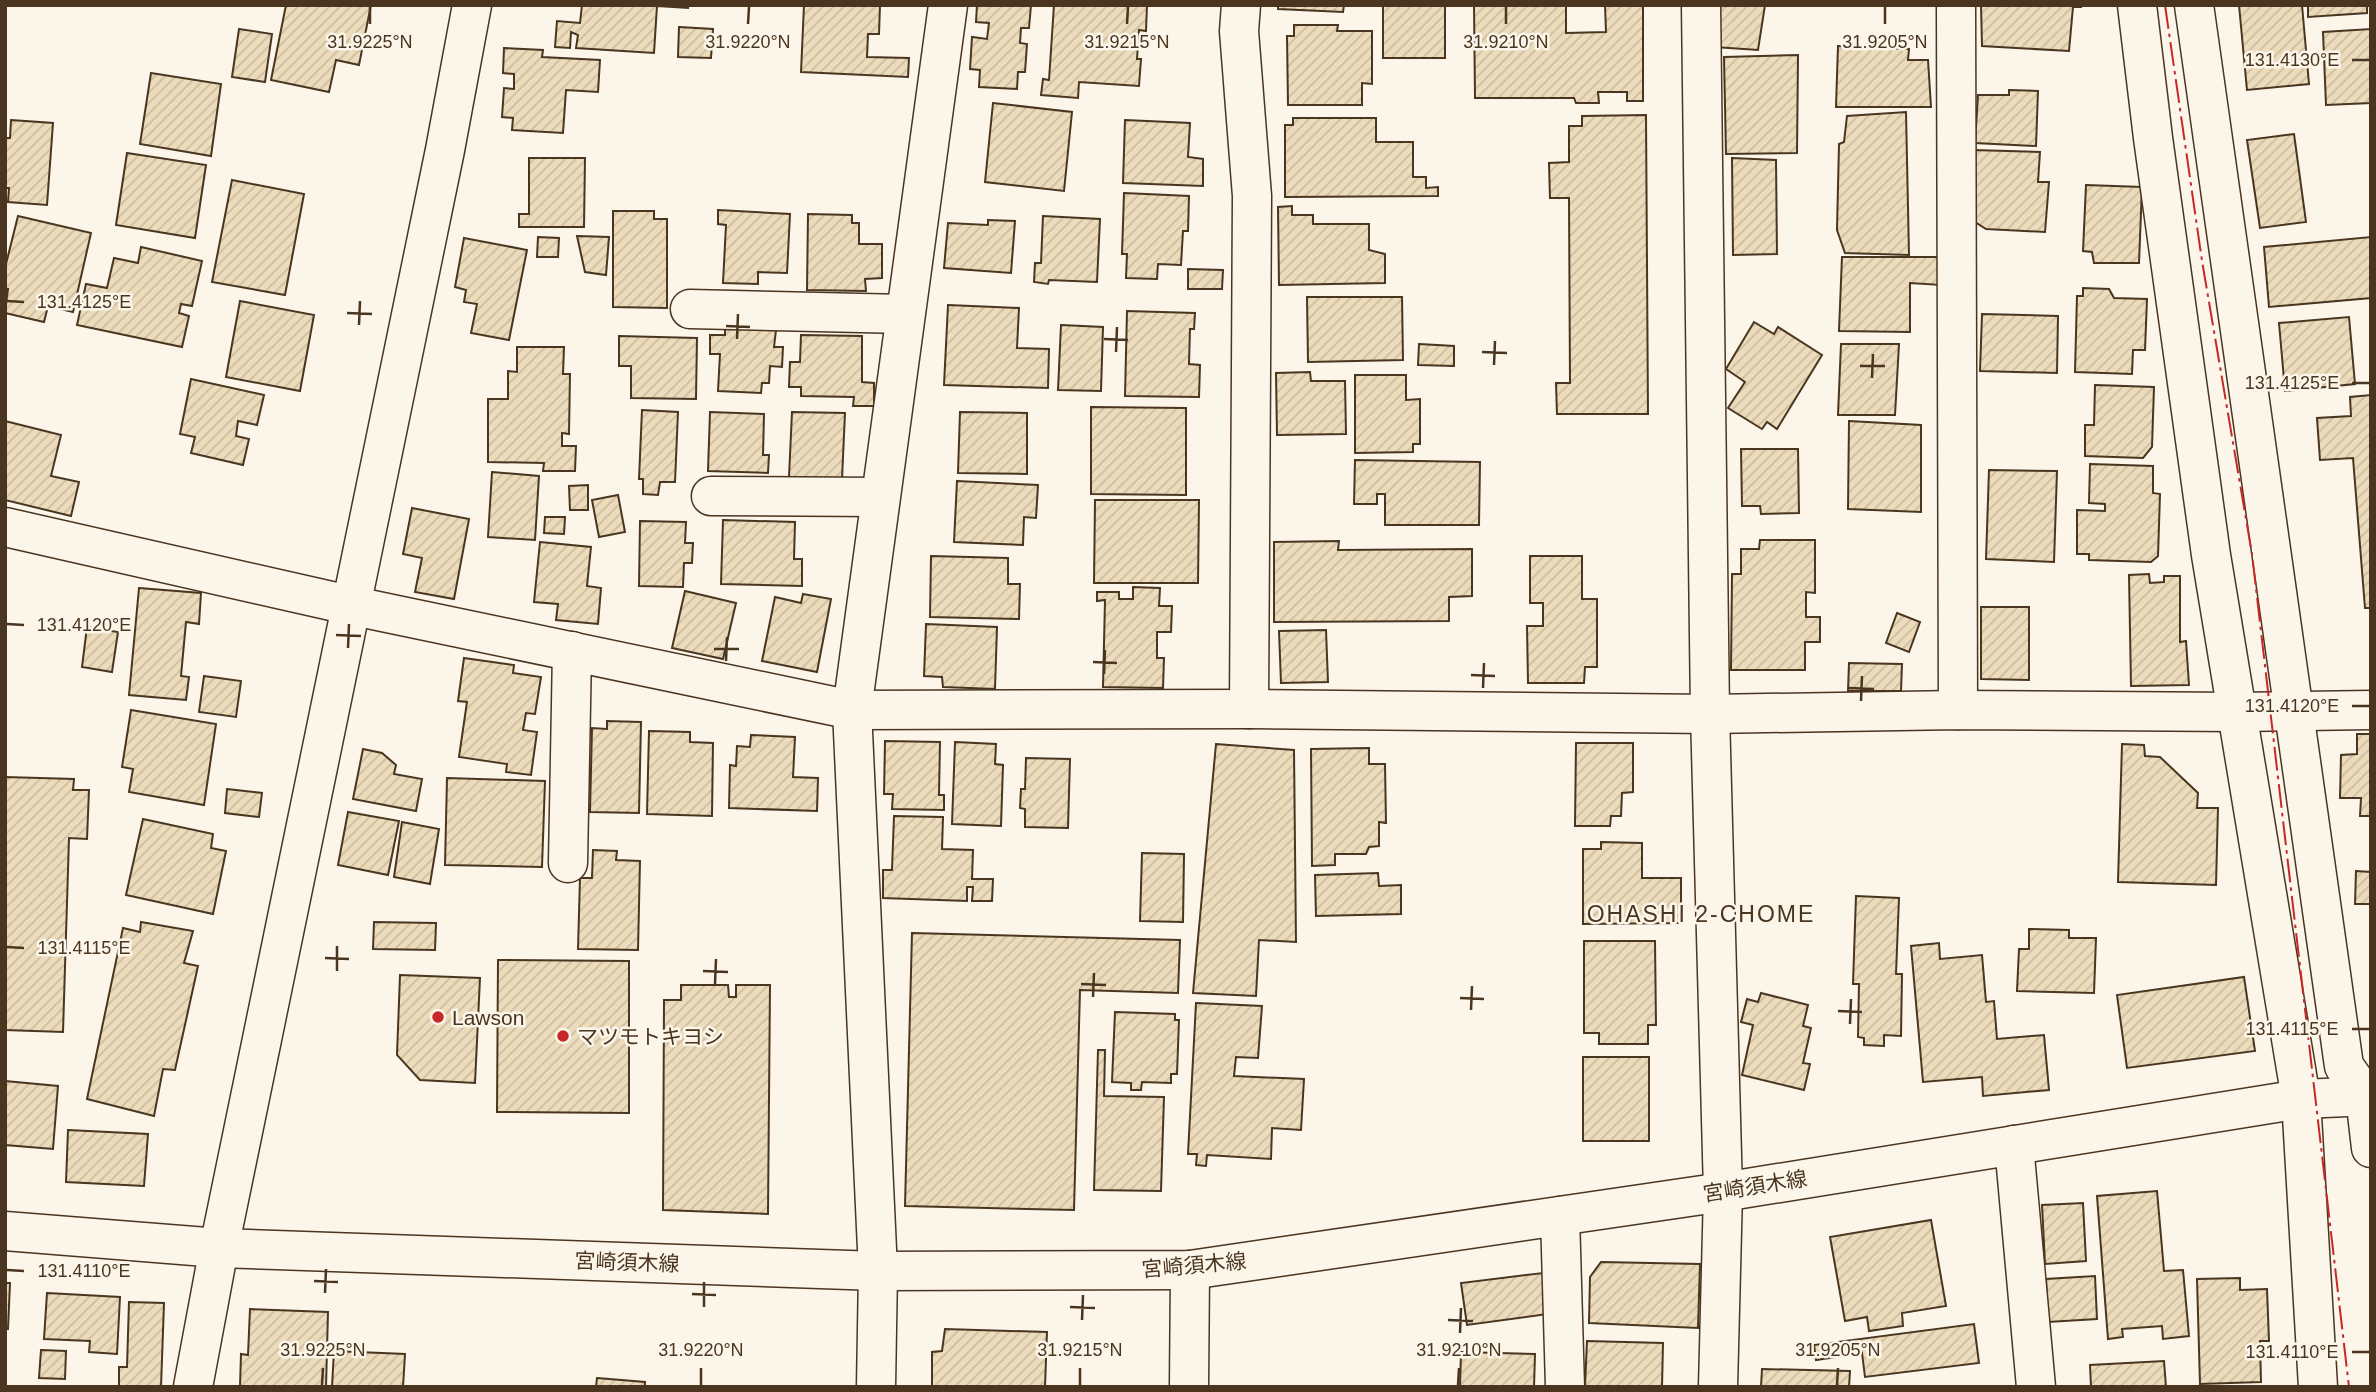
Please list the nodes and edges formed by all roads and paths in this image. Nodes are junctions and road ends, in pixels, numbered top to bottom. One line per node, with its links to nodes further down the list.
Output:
1 (472, 5): 13 (street)
2 (948, 5): 9 (street)
3 (1241, 5): 15 (street)
4 (1701, 5): 21 (street)
5 (1956, 5): 17 (street)
6 (2137, 5): 20 (street)
7 (2194, 5): 18 (street)
8 (690, 309): 9 (street)
9 (905, 314): 11 (street)
10 (711, 496): 11 (street)
11 (880, 497): 16 (street)
12 (5, 527): 13 (street)
13 (349, 605): 14 (street); 30 (street)
14 (572, 651): 16 (street); 22 (street)
15 (1249, 709): 16 (street); 21 (street)
16 (852, 710): 32 (street)
17 (1958, 710): 20 (street); 21 (street)
18 (2295, 710): 19 (street); 20 (street); 23 (street)
19 (2371, 710)
20 (2237, 712): 24 (street)
21 (1710, 714): 27 (street)
22 (568, 863)
23 (2368, 1096): 24 (street, 宮崎須木線); 26 (street)
24 (2301, 1099): 25 (street, 宮崎須木線); 39 (street)
25 (2014, 1145): 27 (street, 宮崎須木線); 38 (street)
26 (2371, 1148)
27 (1723, 1192): 28 (street, 宮崎須木線); 37 (street)
28 (1560, 1216): 31 (street, 宮崎須木線); 36 (street)
29 (5, 1231): 30 (street, 宮崎須木線)
30 (219, 1248): 32 (street, 宮崎須木線); 33 (street)
31 (1190, 1270): 32 (street, 宮崎須木線); 35 (street)
32 (878, 1271): 34 (street)
33 (193, 1387)
34 (876, 1387)
35 (1189, 1387)
36 (1565, 1387)
37 (1718, 1387)
38 (2036, 1387)
39 (2318, 1387)

